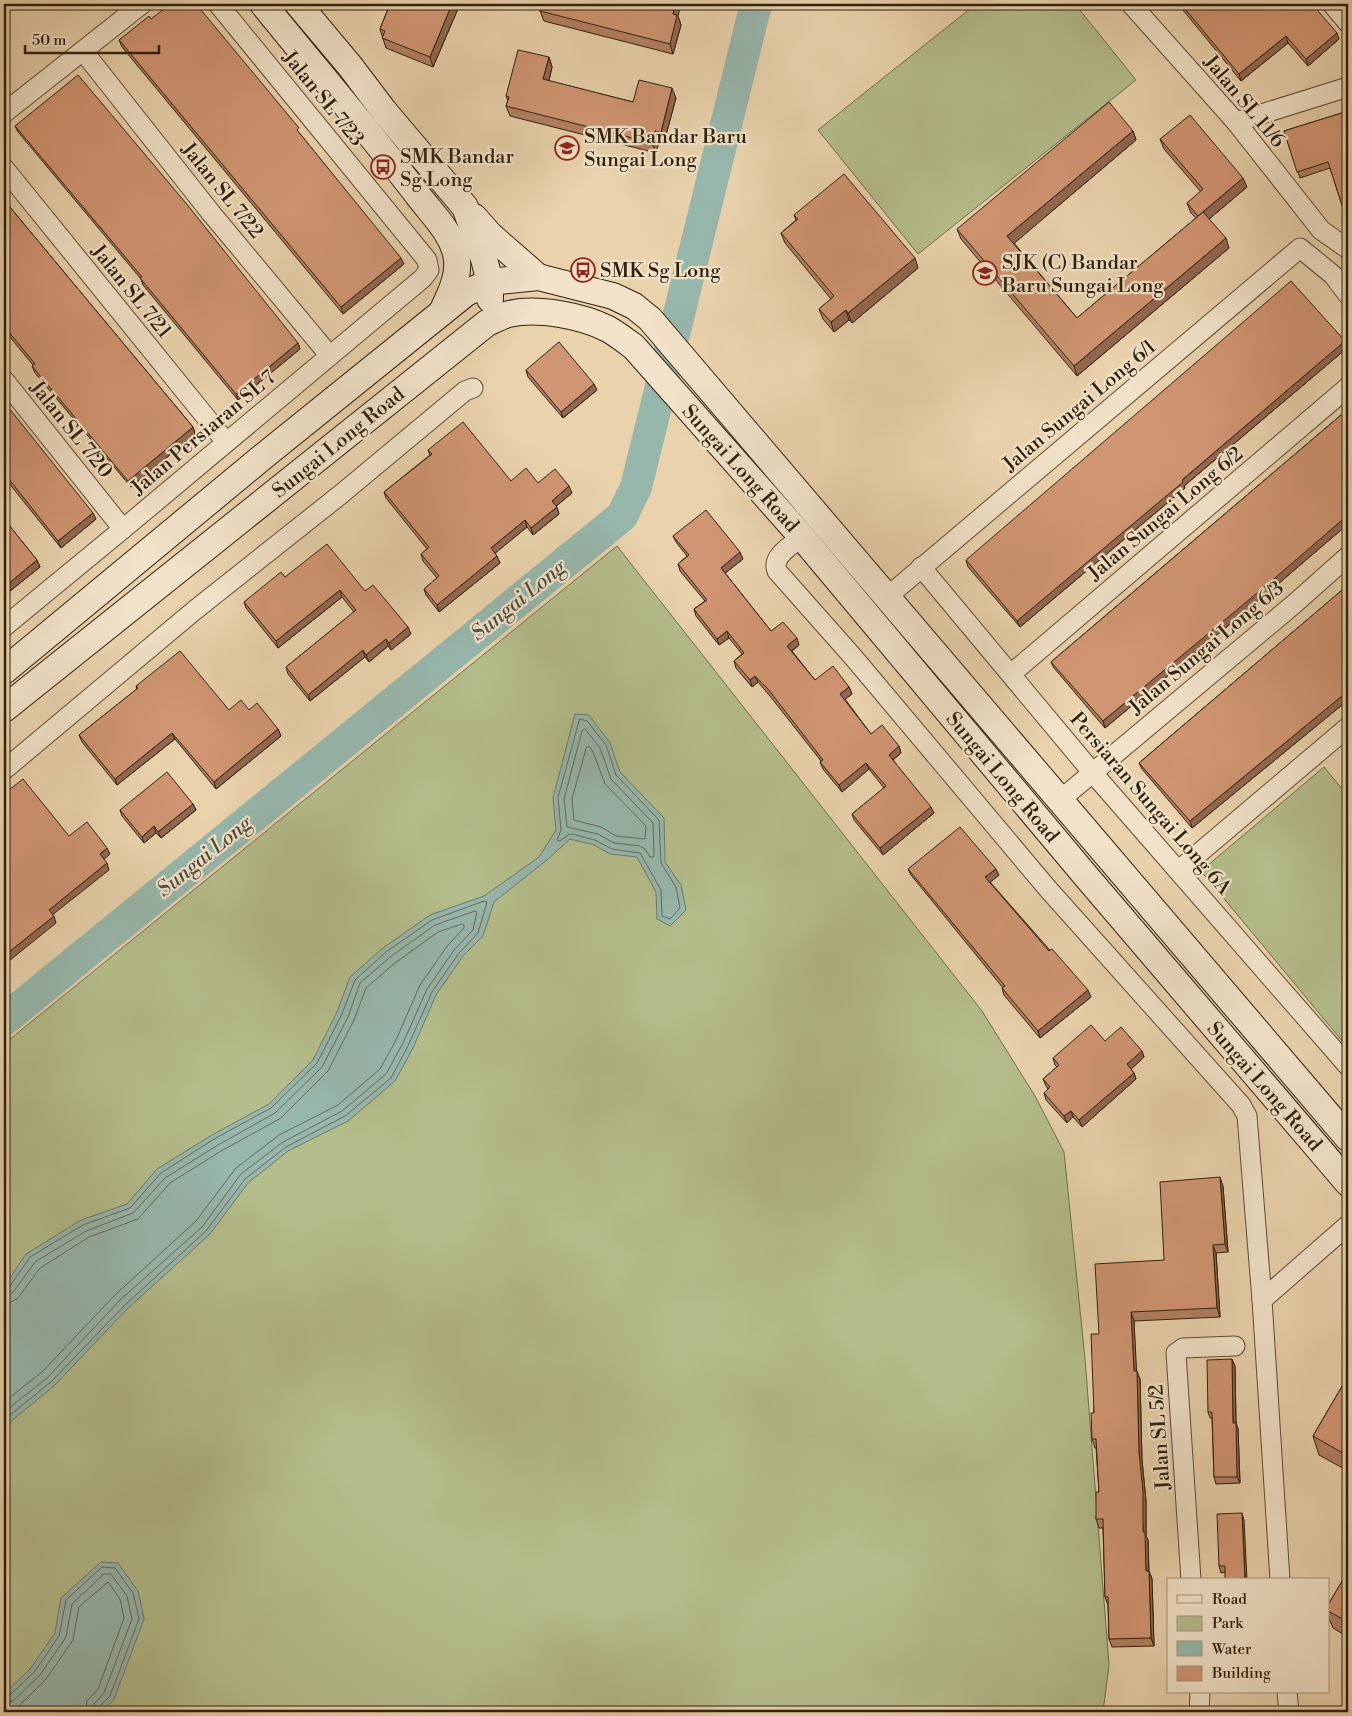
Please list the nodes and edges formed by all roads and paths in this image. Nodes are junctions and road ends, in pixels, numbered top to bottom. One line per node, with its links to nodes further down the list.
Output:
1 (142, 4): 8 (street)
2 (218, 4): 15 (street, Jalan SL 7/23)
3 (264, 4): 19 (street)
4 (298, 4): 13 (street)
5 (1131, 4): 11 (street, Jalan SL 11/6)
6 (1332, 4): 7 (street)
7 (1348, 23)
8 (83, 51): 10 (street); 21 (street, Jalan SL 7/22)
9 (1348, 87): 11 (street)
10 (4, 113)
11 (1236, 122): 14 (street, Jalan SL 11/6)
12 (4, 168): 25 (street, Jalan SL 7/21)
13 (465, 207): 16 (street); 17 (street)
14 (1348, 249)
15 (429, 270): 21 (street, Jalan Persiaran SL 7)
16 (538, 277): 17 (street, Sungai Long Road); 30 (street, Sungai Long Road)
17 (490, 282): 19 (street, Sungai Long Road); 20 (street)
18 (1348, 295): 29 (street, Jalan Sungai Long 6/1)
19 (442, 313): 32 (street, Sungai Long Road)
20 (487, 322): 27 (street, Sungai Long Road); 34 (street, Sungai Long Road)
21 (330, 356): 25 (street, Jalan Persiaran SL 7)
22 (4, 380): 26 (street, Jalan SL 7/20)
23 (1348, 387): 33 (street, Jalan Sungai Long 6/2)
24 (473, 388): 36 (street)
25 (226, 442): 26 (street, Jalan Persiaran SL 7)
26 (123, 529): 31 (street, Jalan Persiaran SL 7)
27 (802, 537): 42 (street, Sungai Long Road); 44 (street)
28 (1348, 556): 37 (street, Jalan Sungai Long 6/3)
29 (921, 566): 30 (street, Jalan Sungai Long 6/1); 33 (street, Persiaran Sungai Long 6A)
30 (887, 597): 38 (street, Sungai Long Road)
31 (4, 627)
32 (4, 671)
33 (1011, 674): 37 (street, Persiaran Sungai Long 6A)
34 (4, 709)
35 (1348, 727): 39 (street)
36 (4, 770)
37 (1092, 772): 38 (street, Jalan Sungai Long 6/3); 39 (street, Persiaran Sungai Long 6A)
38 (1060, 800): 41 (street, Sungai Long Road)
39 (1179, 870): 40 (street, Persiaran Sungai Long 6A)
40 (1348, 1066)
41 (1348, 1138)
42 (1348, 1183)
43 (1348, 1225): 44 (street)
44 (1262, 1300): 47 (street)
45 (1235, 1346): 46 (street, Jalan SL 5/2)
46 (1191, 1578)
47 (1280, 1578)
48 (1200, 1694): 50 (street)
49 (1287, 1694): 51 (street)
50 (1199, 1712)
51 (1289, 1712)

